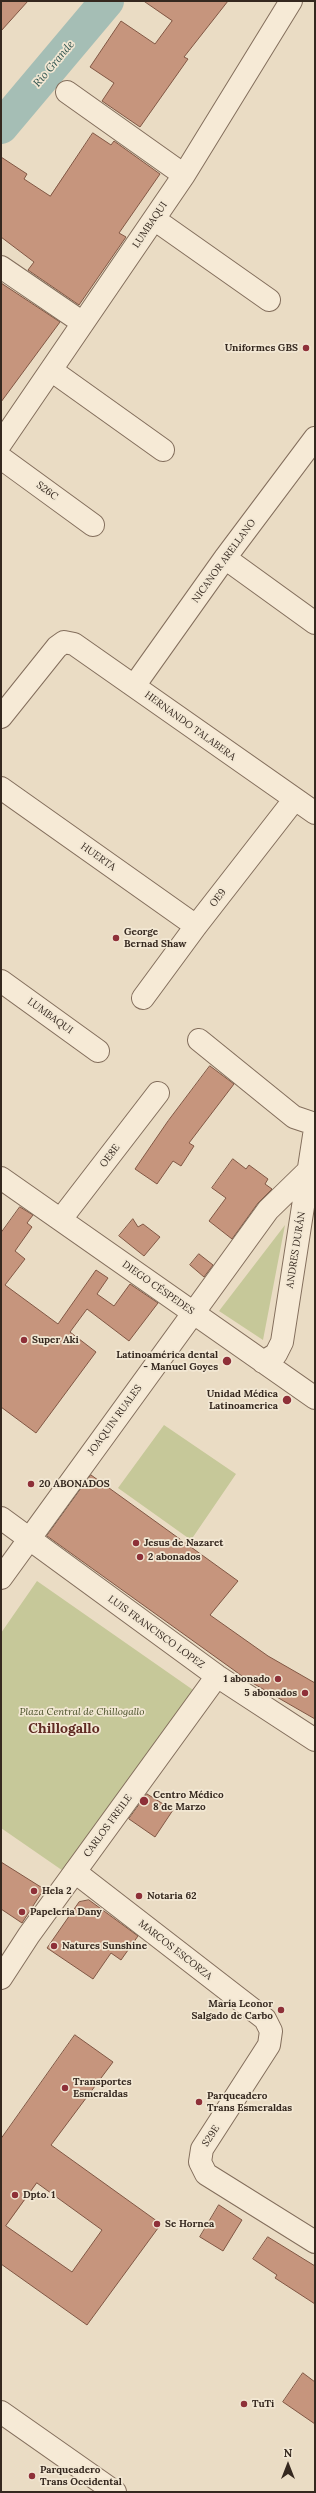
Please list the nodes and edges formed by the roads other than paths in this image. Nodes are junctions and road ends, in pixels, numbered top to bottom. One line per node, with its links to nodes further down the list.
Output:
1 (291, 1): 3 (street, LUMBAQUI)
2 (67, 92): 3 (street)
3 (184, 175): 4 (street, LUMBAQUI)
4 (154, 219): 6 (street); 7 (street, LUMBAQUI)
5 (1, 267): 7 (street)
6 (269, 300)
7 (83, 323): 8 (street, LUMBAQUI)
8 (51, 370): 10 (street, LUMBAQUI); 11 (street)
9 (315, 438): 14 (street, NICANOR ARELLANO)
10 (1, 443)
11 (163, 450)
12 (1, 458): 13 (street, S26C)
13 (94, 525)
14 (226, 558): 15 (street); 16 (street, NICANOR ARELLANO)
15 (315, 623)
16 (134, 686): 17 (street, HERNANDO TALABERA); 19 (street, HERNANDO TALABERA)
17 (3, 710)
18 (1, 788): 21 (street, HUERTA)
19 (294, 800): 20 (street, HERNANDO TALABERA); 21 (street, OE9)
20 (315, 813)
21 (196, 926): 23 (street, OE9)
22 (1, 981): 25 (street, LUMBAQUI)
23 (143, 998)
24 (199, 1040): 27 (street)
25 (98, 1051)
26 (158, 1093): 31 (street, OE8E)
27 (315, 1124)
28 (315, 1129): 29 (street, ANDRES DURÁN)
29 (308, 1172): 32 (street, JOAQUIN RUALES); 33 (street, ANDRES DURÁN)
30 (1, 1178): 31 (street, DIEGO CÉSPEDES)
31 (61, 1220): 32 (street, DIEGO CÉSPEDES)
32 (192, 1312): 33 (street, DIEGO CÉSPEDES); 36 (street, JOAQUIN RUALES)
33 (263, 1362): 34 (street, DIEGO CÉSPEDES)
34 (315, 1398)
35 (1, 1518): 36 (street, LUIS FRANCISCO LOPEZ)
36 (30, 1540): 37 (street, JOAQUIN RUALES); 38 (street, LUIS FRANCISCO LOPEZ)
37 (1, 1578)
38 (217, 1676): 39 (street, LUIS FRANCISCO LOPEZ); 40 (street, CARLOS FREILE)
39 (315, 1740)
40 (75, 1872): 41 (street, CARLOS FREILE); 42 (street, MARCOS ESCORZA)
41 (1, 1978)
42 (271, 2031): 43 (street, S29E)
43 (315, 2242)
44 (1, 2412): 45 (street)
45 (115, 2492)

